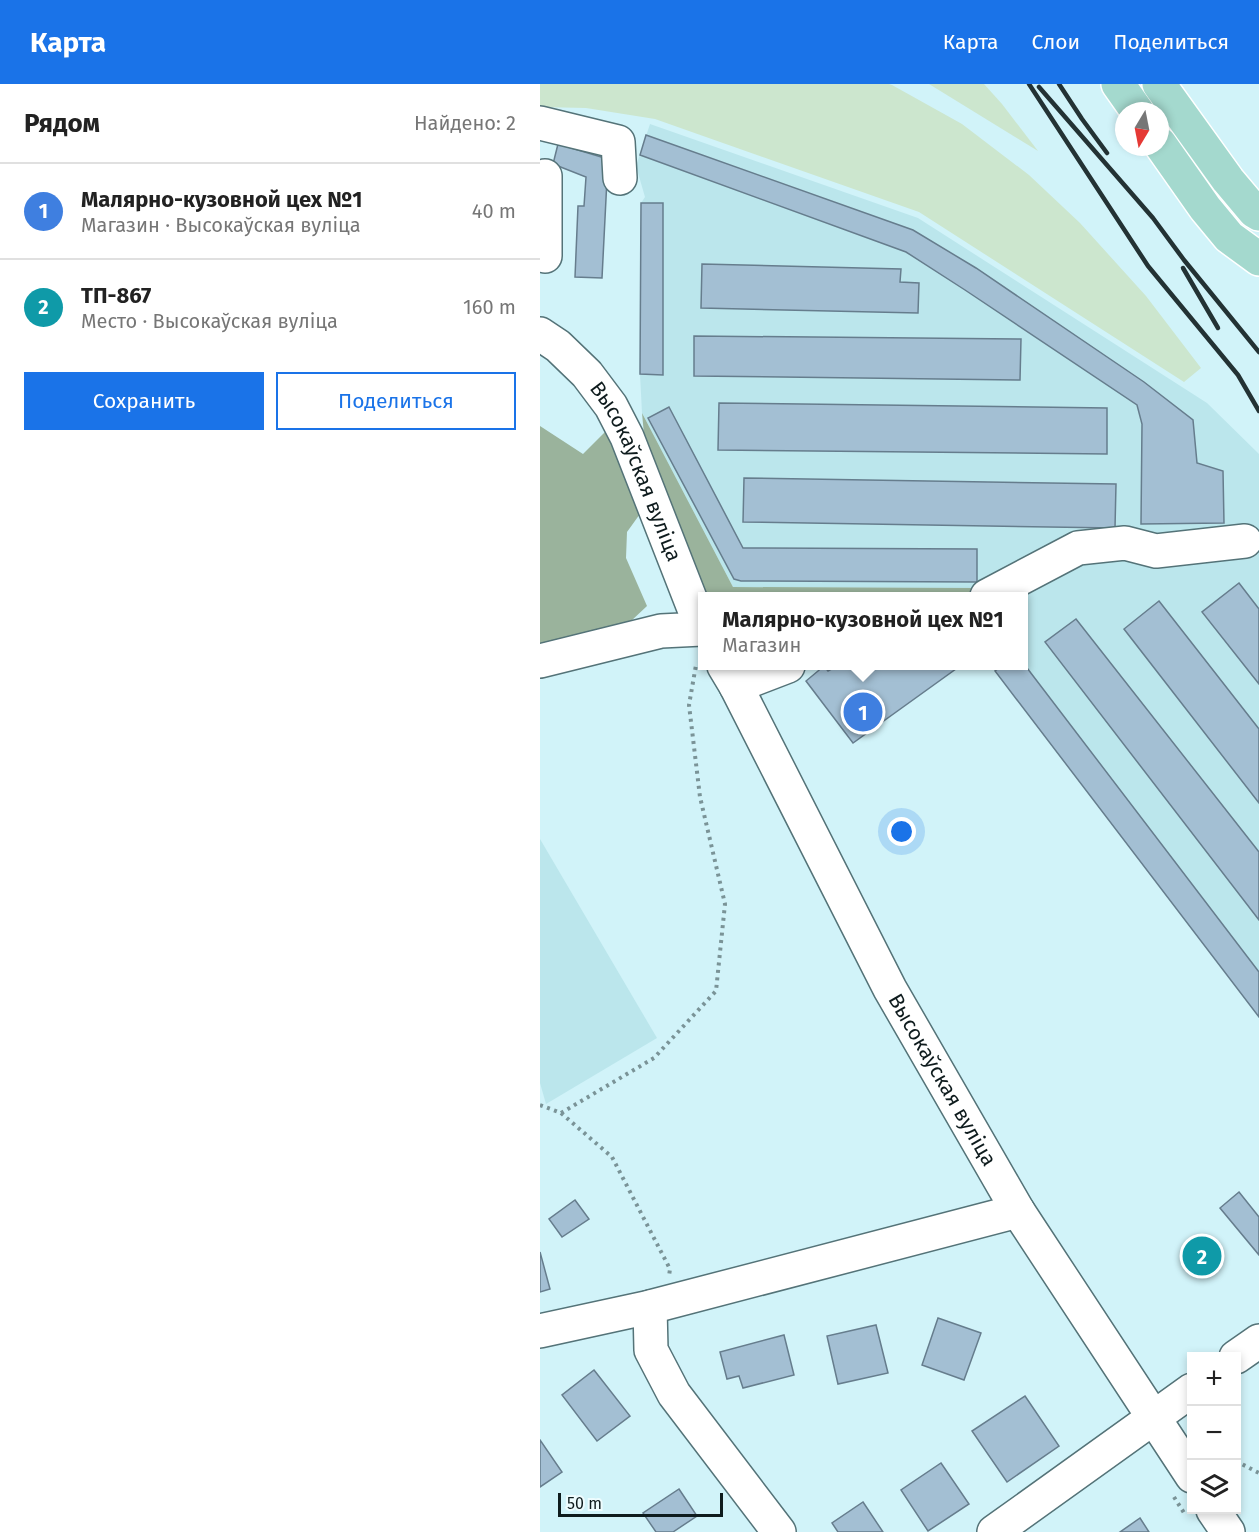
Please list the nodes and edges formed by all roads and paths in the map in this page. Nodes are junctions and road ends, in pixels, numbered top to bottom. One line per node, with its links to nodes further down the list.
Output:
1 (1118, 84): 3 (main road)
2 (1159, 84): 8 (main road)
3 (1131, 102)
4 (542, 123): 6 (street); 7 (street)
5 (1168, 156): 10 (main road)
6 (542, 177): 9 (street)
7 (620, 178)
8 (1259, 214)
9 (545, 256)
10 (1259, 260)
11 (540, 334): 14 (street, Высокаўская вуліца)
12 (1245, 541): 13 (street)
13 (996, 592)
14 (698, 619)
15 (698, 629): 17 (street)
16 (698, 652): 21 (path)
17 (540, 661)
18 (765, 670): 19 (street)
19 (730, 676): 22 (street, Высокаўская вуліца)
20 (540, 1105): 21 (path)
21 (561, 1113): 23 (path)
22 (1018, 1211): 23 (street); 28 (street, Высокаўская вуліца)
23 (650, 1307): 24 (street); 33 (street)
24 (540, 1331)
25 (1259, 1341): 26 (street)
26 (1241, 1354)
27 (1187, 1393): 28 (street)
28 (1154, 1417): 30 (street, Высокаўская вуліца); 34 (street)
29 (1241, 1464): 31 (path)
30 (1187, 1470)
31 (1259, 1473)
32 (1216, 1514): 35 (street)
33 (779, 1532)
34 (994, 1532)
35 (1228, 1532)

